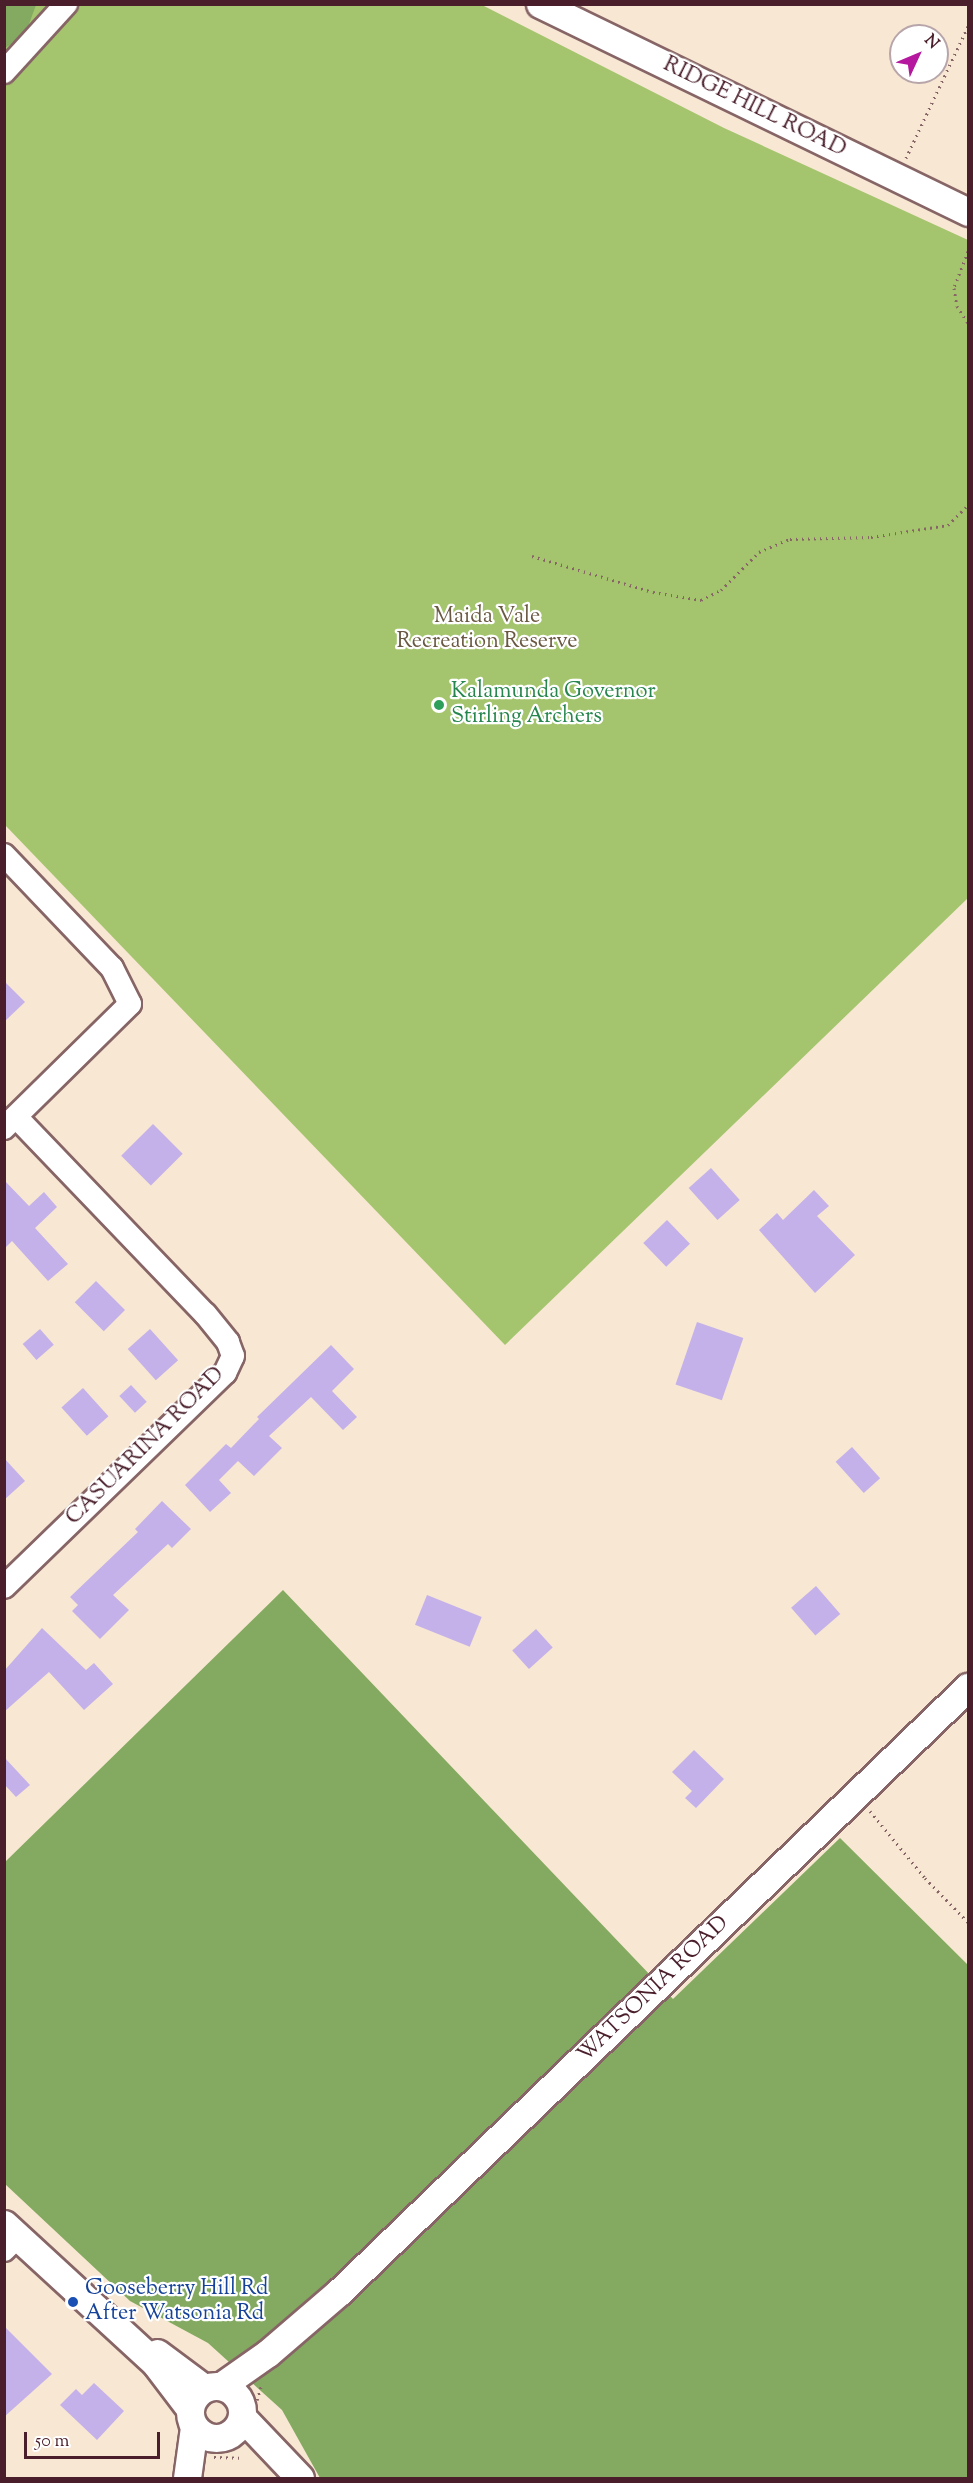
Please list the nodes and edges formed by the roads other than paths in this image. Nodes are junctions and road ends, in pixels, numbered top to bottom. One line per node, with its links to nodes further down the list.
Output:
1 (66, 4): 3 (street)
2 (540, 4): 4 (street, RIDGE HILL ROAD)
3 (4, 72)
4 (969, 212)
5 (4, 855): 6 (street)
6 (10, 1123): 7 (street, CASUARINA ROAD)
7 (4, 1587)
8 (969, 1687): 10 (street, WATSONIA ROAD)
9 (9, 2237): 11 (street)
10 (339, 2292): 11 (street, WATSONIA ROAD); 12 (street, WATSONIA ROAD)
11 (202, 2402): 12 (street); 12 (street); 13 (street, WATSONIA ROAD)
12 (230, 2436): 13 (street, WATSONIA ROAD); 14 (street); 15 (street)
13 (187, 2477)
14 (285, 2478)
15 (300, 2478)

